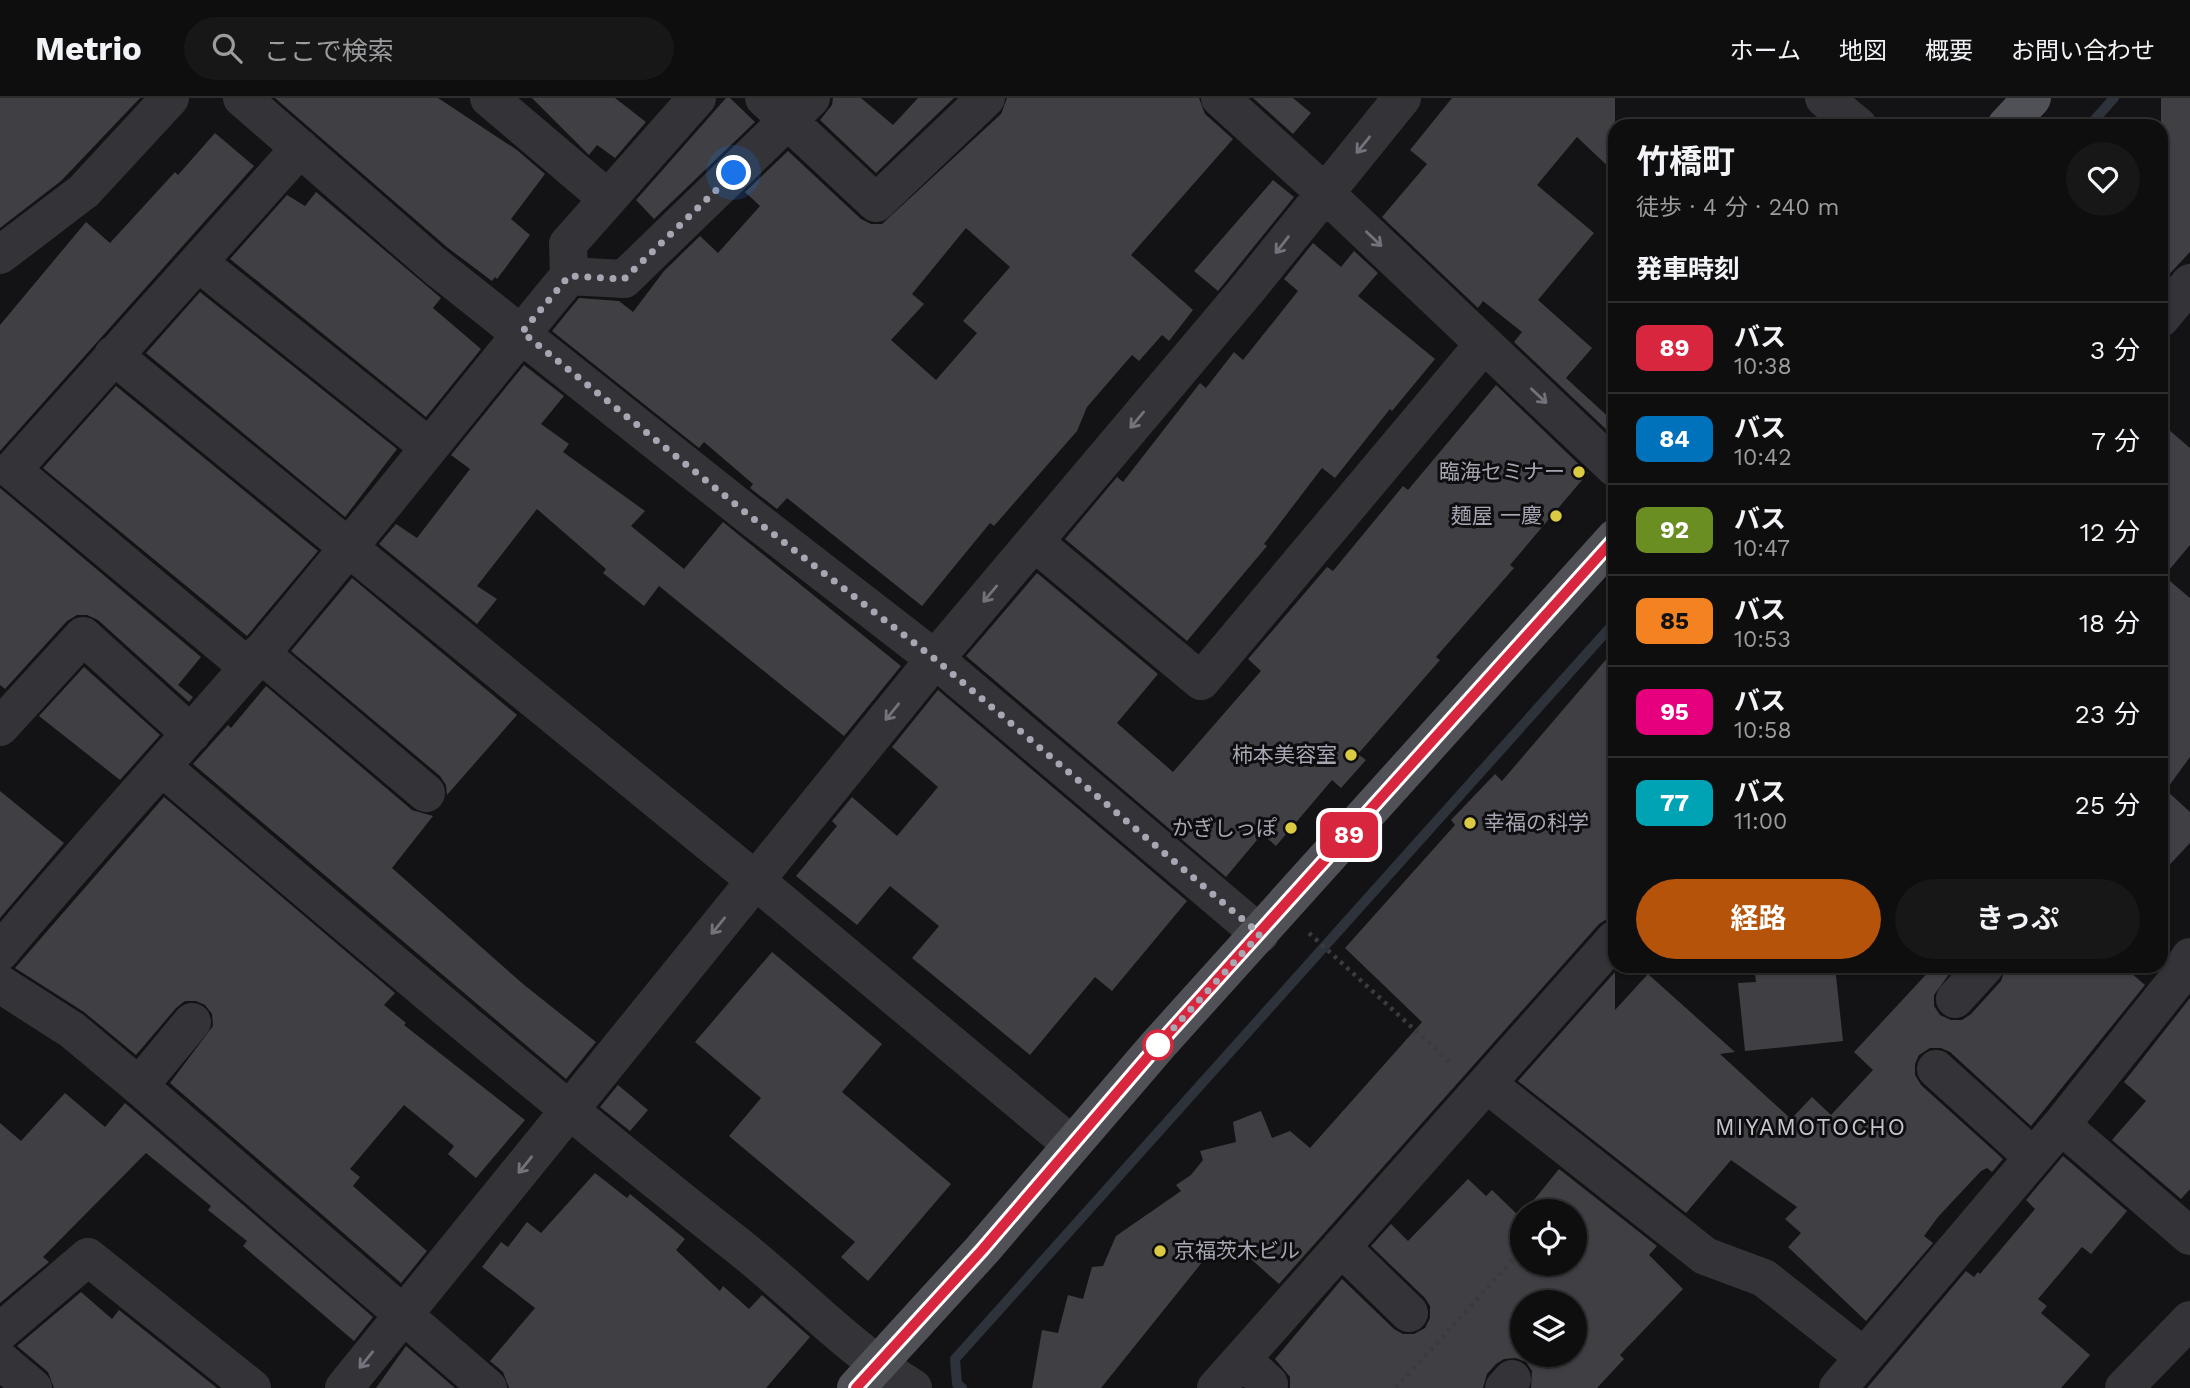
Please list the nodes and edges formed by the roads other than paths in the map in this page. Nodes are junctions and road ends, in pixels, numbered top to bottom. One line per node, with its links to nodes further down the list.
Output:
1 (170, 98): 16 (street)
2 (242, 98): 13 (street)
3 (489, 98): 15 (street)
4 (697, 98): 15 (street)
5 (986, 98): 10 (street)
6 (1220, 98): 14 (street)
7 (1402, 98): 14 (street, one-way to 14)
8 (1824, 98): 11 (street)
9 (2032, 98): 12 (main road)
10 (788, 106): 18 (street)
11 (1850, 119)
12 (2012, 119)
13 (300, 148): 17 (street); 21 (street)
14 (1324, 192): 22 (street, one-way to 22); 26 (street, one-way to 26)
15 (608, 199): 18 (street)
16 (0, 255)
17 (199, 263): 23 (street); 24 (street)
18 (569, 276): 21 (street)
19 (2190, 282): 20 (street)
20 (2168, 309)
21 (522, 332): 24 (street); 29 (street)
22 (1484, 344): 25 (street, one-way to 25); 26 (street)
23 (113, 355): 28 (street); 30 (street)
24 (429, 447): 28 (street)
25 (1608, 461)
26 (1034, 542): 29 (street, one-way to 29)
27 (1608, 546): 36 (main road)
28 (348, 547): 30 (street); 35 (street)
29 (935, 659): 35 (street, one-way to 35); 36 (street)
30 (254, 660): 32 (street); 34 (street)
31 (3, 719): 32 (street)
32 (191, 734): 33 (street)
33 (162, 766): 38 (street); 47 (street)
34 (426, 793)
35 (755, 880): 47 (street, one-way to 47); 49 (street)
36 (1271, 922): 49 (main road)
37 (1608, 948): 46 (street)
38 (0, 952)
39 (2174, 968): 48 (street)
40 (1979, 973): 42 (street)
41 (0, 984): 45 (street)
42 (1955, 999)
43 (192, 1022): 45 (street)
44 (1936, 1069): 50 (street)
45 (139, 1086): 54 (street)
46 (1492, 1091): 52 (street); 57 (street)
47 (568, 1112): 54 (street, one-way to 54); 59 (street)
48 (2061, 1125): 50 (street); 51 (street)
49 (1072, 1145): 59 (main road)
50 (2033, 1157): 57 (street)
51 (2190, 1236)
52 (1349, 1255): 53 (street); 65 (street)
53 (1409, 1313)
54 (403, 1314): 62 (street, one-way to 62); 63 (street)
55 (2190, 1320): 67 (street)
56 (0, 1332): 61 (street)
57 (1864, 1357): 66 (street)
58 (0, 1360): 60 (street)
59 (866, 1377): 64 (street)
60 (33, 1388)
61 (252, 1388)
62 (344, 1388)
63 (488, 1388)
64 (913, 1388)
65 (1216, 1388)
66 (1838, 1388)
67 (2124, 1388)

